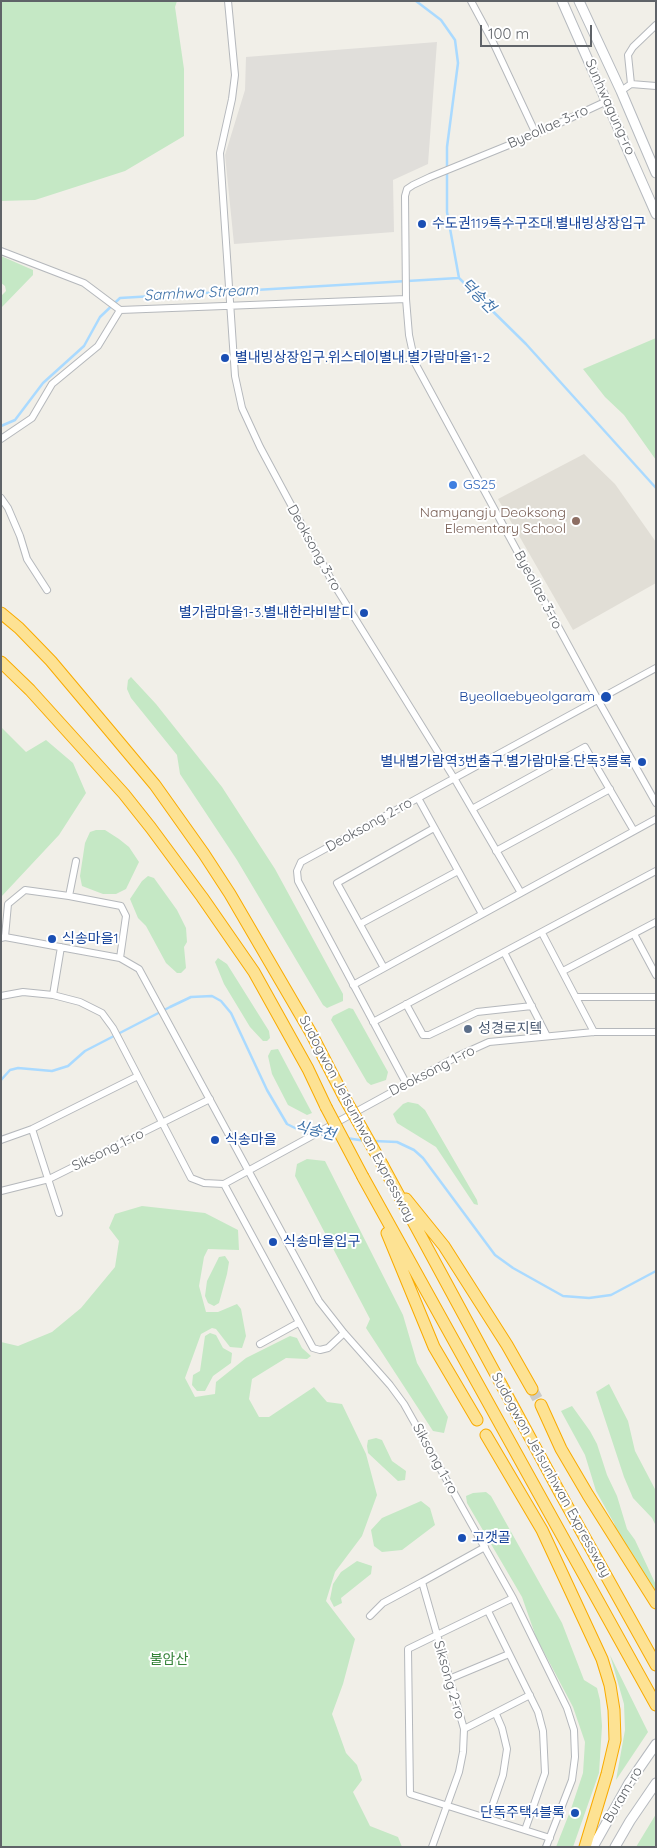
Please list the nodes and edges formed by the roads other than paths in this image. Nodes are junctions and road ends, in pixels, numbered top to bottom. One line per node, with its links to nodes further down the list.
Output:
1 (228, 1): 15 (street, Deoksong 3-ro)
2 (471, 1): 10 (street)
3 (562, 1): 9 (street, Sunhwagung-ro)
4 (579, 1): 8 (street, Sunhwagung-ro)
5 (656, 25): 6 (street)
6 (631, 84): 7 (street); 8 (street)
7 (656, 86)
8 (621, 91): 9 (street, Byeollae 3-ro); 11 (street, Sunhwagung-ro)
9 (607, 101): 10 (street, Byeollae 3-ro); 12 (street, Sunhwagung-ro)
10 (536, 134): 14 (street, Byeollae 3-ro)
11 (656, 173)
12 (656, 214)
13 (1, 251): 16 (street)
14 (406, 299): 15 (street); 23 (street, Byeollae 3-ro)
15 (230, 305): 16 (street); 24 (street, Deoksong 3-ro)
16 (118, 308): 17 (street)
17 (1, 439)
18 (1, 498): 19 (street)
19 (47, 590)
20 (1, 613): 68 (highway, Sudogwon Je1sunhwan Expressway, bridge)
21 (1, 662): 70 (highway, Sudogwon Je1sunhwan Expressway, bridge)
22 (656, 668): 23 (street, Deoksong 2-ro)
23 (598, 700): 24 (street, Deoksong 2-ro); 27 (street, Byeollae 3-ro)
24 (454, 778): 26 (street, Deoksong 2-ro); 28 (street, Deoksong 3-ro)
25 (610, 789): 28 (street); 31 (street); 32 (street)
26 (418, 798): 30 (street); 50 (street, Deoksong 2-ro)
27 (656, 803)
28 (472, 809): 32 (street, Deoksong 3-ro)
29 (656, 819): 31 (street)
30 (434, 828): 34 (street); 40 (street)
31 (634, 831): 36 (street)
32 (496, 851): 36 (street, Deoksong 3-ro)
33 (76, 861): 37 (street)
34 (458, 871): 38 (street); 40 (street)
35 (656, 871): 41 (street)
36 (520, 893): 38 (street)
37 (70, 896): 43 (street); 46 (street)
38 (482, 914): 47 (street)
39 (656, 922): 42 (street)
40 (360, 924): 47 (street)
41 (542, 932): 45 (street); 48 (street)
42 (634, 934): 48 (street); 49 (street)
43 (3, 937): 44 (street)
44 (61, 947): 46 (street); 51 (street)
45 (504, 952): 55 (street); 56 (street)
46 (120, 958): 63 (street, Siksong 1-ro)
47 (384, 968): 50 (street)
48 (563, 971): 54 (street)
49 (656, 975)
50 (353, 984): 57 (street, Deoksong 2-ro)
51 (53, 995): 52 (street); 61 (street)
52 (1, 996)
53 (656, 997): 54 (street)
54 (577, 998): 58 (street)
55 (406, 1004): 56 (street); 57 (street)
56 (532, 1006): 60 (street)
57 (373, 1022): 62 (street, Deoksong 2-ro)
58 (594, 1032): 59 (street, Deoksong 1-ro); 60 (street, Deoksong 1-ro)
59 (656, 1032)
60 (547, 1036): 62 (street, Deoksong 1-ro)
61 (138, 1076): 64 (street); 65 (street)
62 (406, 1084): 67 (street, Deoksong 1-ro)
63 (210, 1099): 64 (street, Siksong 1-ro); 67 (street, Siksong 1-ro)
64 (162, 1123): 69 (street, Siksong 1-ro); 71 (street)
65 (32, 1129): 66 (street); 69 (street)
66 (1, 1140)
67 (249, 1170): 71 (street); 75 (street, Siksong 1-ro)
68 (385, 1171): 77 (highway); 89 (highway, Sudogwon Je1sunhwan Expressway)
69 (49, 1179): 72 (street, Siksong 1-ro); 73 (street)
70 (365, 1181): 79 (highway); 92 (highway, Sudogwon Je1sunhwan Expressway)
71 (224, 1184): 74 (street)
72 (1, 1191)
73 (59, 1213)
74 (298, 1323): 75 (street); 76 (street)
75 (344, 1333): 81 (street, Siksong 1-ro)
76 (260, 1344)
77 (532, 1389)
78 (541, 1405): 84 (highway)
79 (477, 1420)
80 (486, 1435): 103 (highway)
81 (485, 1547): 82 (street); 83 (street, Siksong 1-ro)
82 (422, 1582): 86 (street); 87 (street, Siksong 2-ro)
83 (513, 1598): 85 (street); 100 (street, Siksong 1-ro)
84 (656, 1603)
85 (488, 1611): 87 (street); 88 (street)
86 (370, 1616)
87 (436, 1636): 90 (street, Siksong 2-ro); 97 (street)
88 (508, 1654): 90 (street); 91 (street)
89 (656, 1665)
90 (449, 1679): 94 (street, Siksong 2-ro)
91 (530, 1695): 93 (street); 99 (street)
92 (654, 1702)
93 (496, 1714): 94 (street); 98 (street)
94 (464, 1730): 97 (street, Siksong 2-ro)
95 (656, 1744): 104 (street, Buram-ro)
96 (656, 1783): 105 (street, Buram-ro)
97 (447, 1806): 98 (street); 101 (street, Siksong 2-ro)
98 (488, 1818): 99 (street)
99 (525, 1830): 100 (street)
100 (550, 1838): 102 (street, Siksong 1-ro)
101 (432, 1847)
102 (546, 1847)
103 (585, 1847)
104 (593, 1847)
105 (616, 1847)

